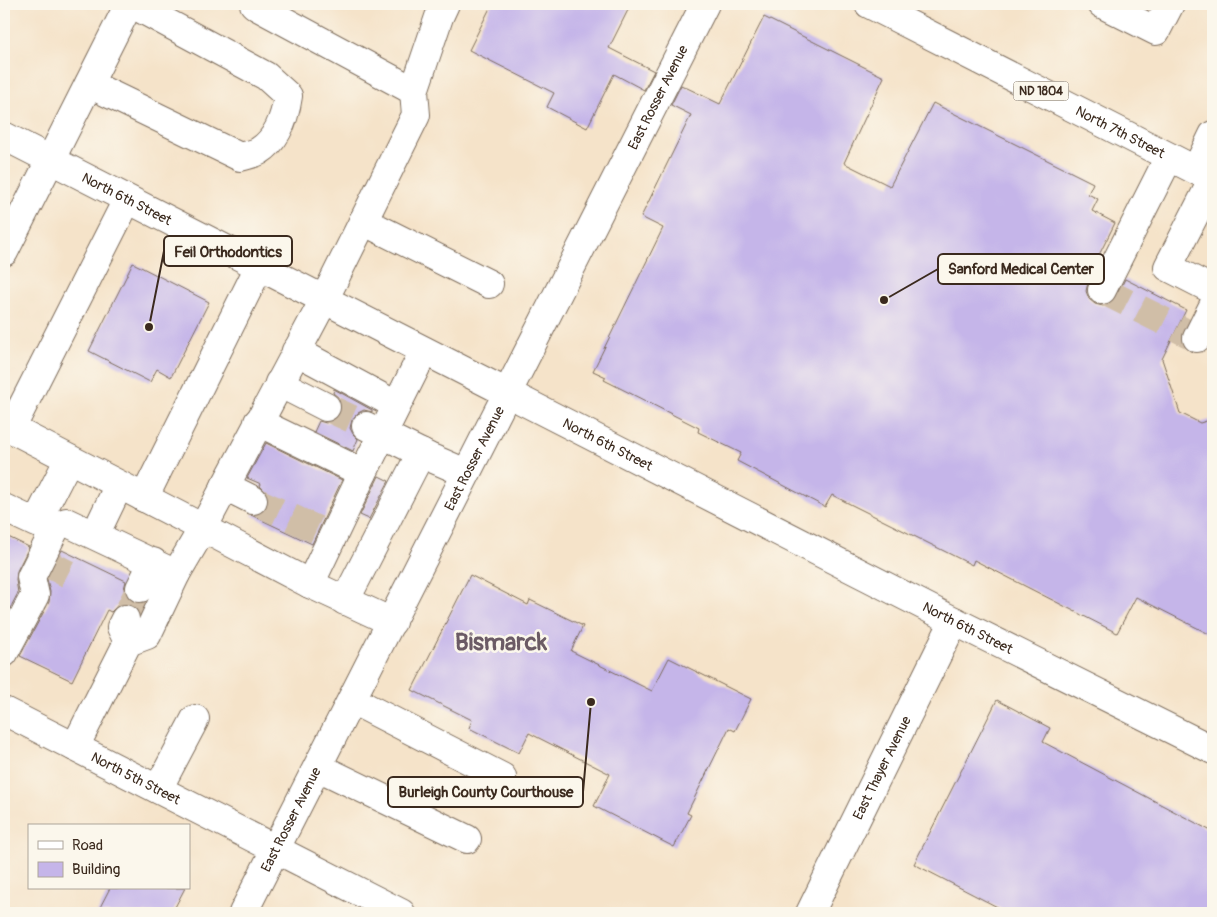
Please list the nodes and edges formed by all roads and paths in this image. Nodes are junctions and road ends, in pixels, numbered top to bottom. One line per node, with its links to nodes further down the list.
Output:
1 (130, 4): 8 (street); 8 (street)
2 (254, 4): 9 (street)
3 (445, 4): 9 (street)
4 (706, 4): 28 (street, East Rosser Avenue)
5 (869, 4): 12 (street, North 7th Street / ND 1804)
6 (1102, 4): 7 (street)
7 (1170, 4)
8 (89, 84): 13 (street)
9 (414, 90): 16 (street)
10 (1213, 135): 14 (street)
11 (4, 136): 13 (street, North 6th Street)
12 (1169, 157): 14 (street, North 7th Street / ND 1804); 20 (street)
13 (51, 161): 15 (street, North 6th Street); 17 (street)
14 (1207, 176): 21 (street)
15 (127, 200): 18 (street, North 6th Street); 32 (street)
16 (363, 220): 19 (street); 22 (street)
17 (4, 252)
18 (259, 267): 22 (street, North 6th Street); 40 (street)
19 (489, 284)
20 (1102, 290)
21 (1213, 290)
22 (324, 300): 25 (street); 26 (street, North 6th Street)
23 (1213, 306): 24 (street)
24 (1197, 338)
25 (296, 351): 27 (street); 29 (street)
26 (424, 351): 28 (street, North 6th Street); 29 (street)
27 (279, 383): 30 (street); 31 (street)
28 (507, 393): 37 (street, East Rosser Avenue); 50 (street, North 6th Street)
29 (396, 404): 33 (street)
30 (326, 407)
31 (258, 422): 36 (street); 39 (street)
32 (7, 427): 35 (street)
33 (374, 429): 34 (street); 36 (street)
34 (421, 452): 37 (street); 49 (street)
35 (69, 459): 38 (street); 42 (street)
36 (363, 473): 47 (street)
37 (466, 473): 51 (street, East Rosser Avenue)
38 (119, 485): 40 (street); 44 (street)
39 (224, 486): 41 (street); 43 (street)
40 (144, 498): 43 (street)
41 (253, 500)
42 (4, 508)
43 (203, 528): 46 (street); 47 (street)
44 (86, 531): 45 (street); 46 (street); 52 (street)
45 (64, 551)
46 (164, 568): 48 (street); 56 (street)
47 (310, 584): 49 (street)
48 (140, 588)
49 (345, 600): 51 (street)
50 (954, 621): 57 (street, North 6th Street); 65 (street, East Thayer Avenue)
51 (392, 622): 53 (street, East Rosser Avenue)
52 (4, 653)
53 (352, 700): 58 (street, East Rosser Avenue); 59 (street)
54 (4, 710): 56 (street, North 5th Street)
55 (195, 719): 60 (street)
56 (75, 747): 60 (street, North 5th Street)
57 (1213, 750)
58 (318, 767): 61 (street); 62 (street, East Rosser Avenue)
59 (502, 777)
60 (158, 789): 62 (street, North 5th Street)
61 (468, 840)
62 (276, 849): 63 (street, East Rosser Avenue); 64 (street, North 5th Street)
63 (243, 913)
64 (401, 913)
65 (810, 913)

